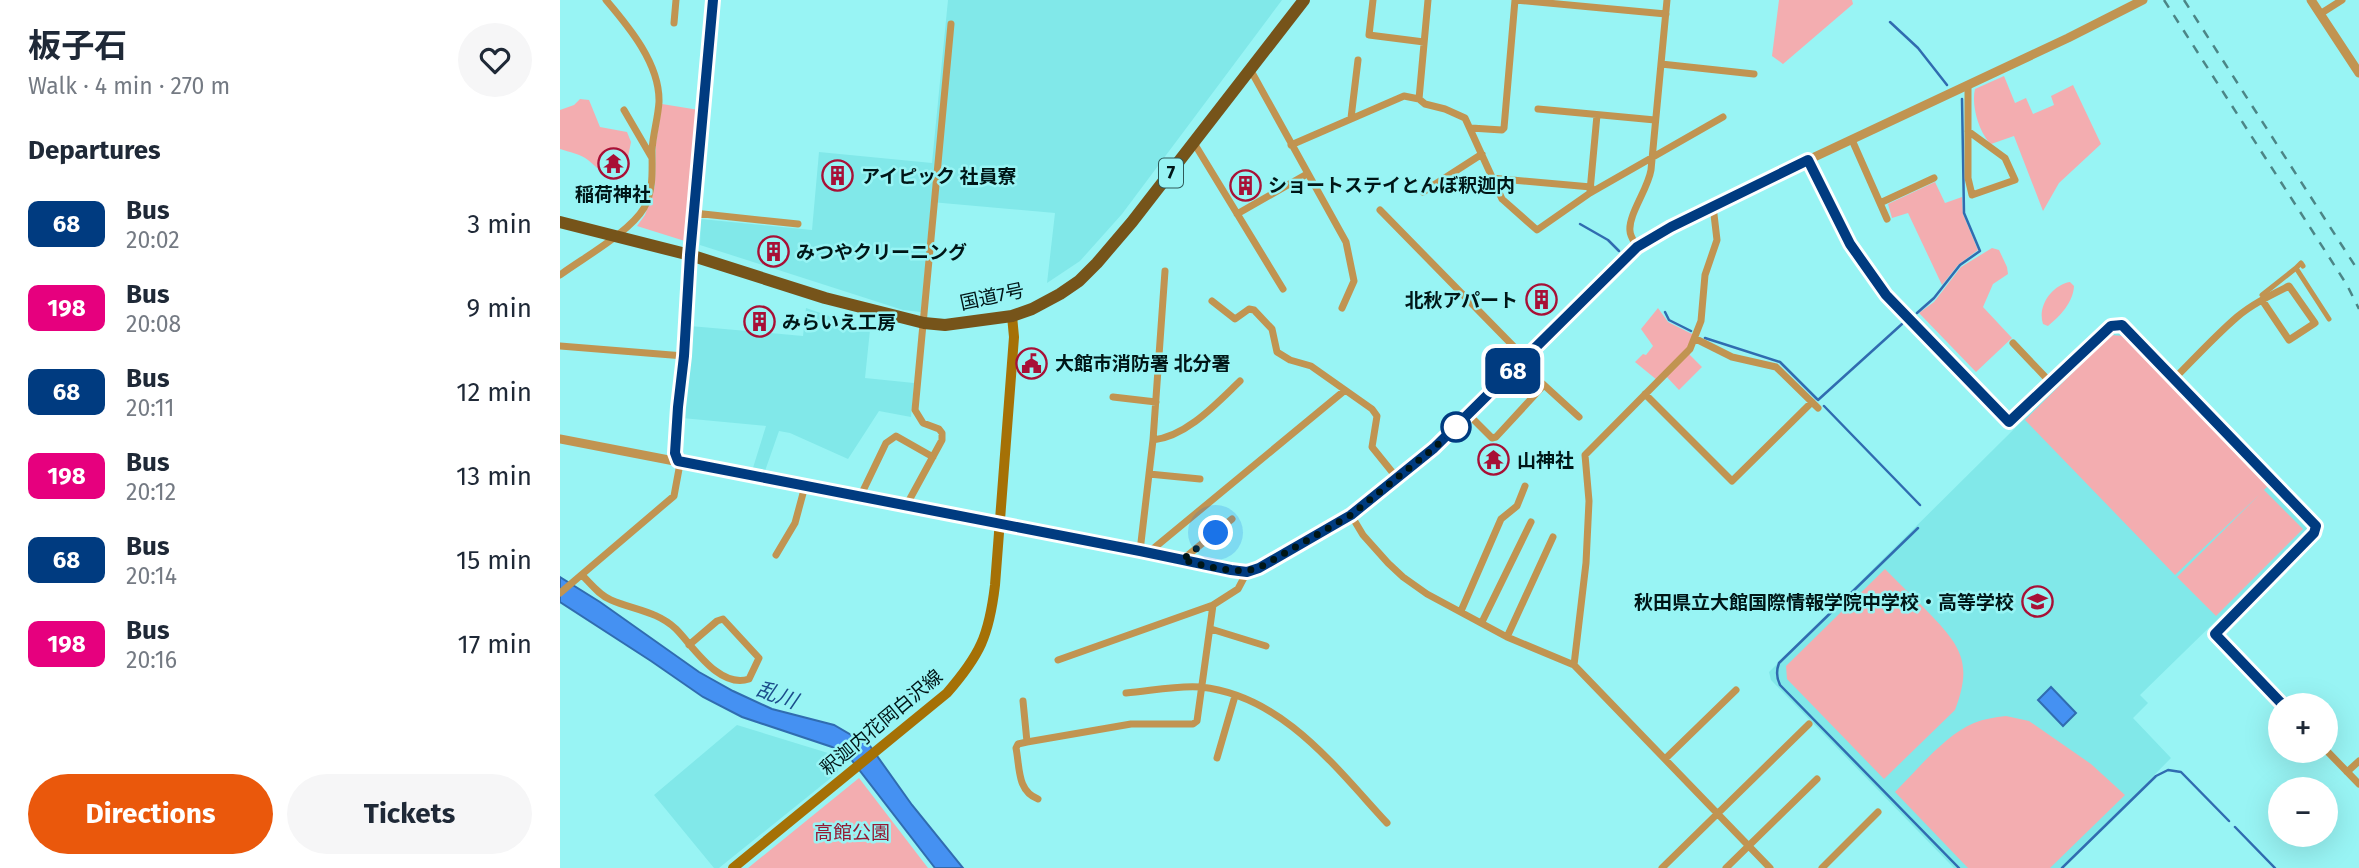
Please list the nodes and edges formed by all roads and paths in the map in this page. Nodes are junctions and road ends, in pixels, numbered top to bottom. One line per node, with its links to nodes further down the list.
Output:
1 (606, 0): 36 (street)
2 (676, 0): 14 (street)
3 (713, 0): 47 (street)
4 (1304, 0): 19 (highway, 国道7号 / 7)
5 (1373, 0): 16 (street)
6 (1428, 0): 16 (street)
7 (1515, 0): 12 (street); 30 (street)
8 (1667, 0): 12 (street)
9 (2311, 0): 13 (street)
10 (2342, 0): 13 (street)
11 (2140, 1): 22 (street)
12 (1666, 14): 18 (street)
13 (2320, 14): 20 (street)
14 (674, 23)
15 (951, 24): 63 (street)
16 (1424, 42): 23 (street)
17 (1358, 60): 28 (street)
18 (1661, 64): 21 (street); 29 (street)
19 (1250, 69): 33 (highway, 国道7号 / 7); 34 (street)
20 (2358, 71)
21 (1754, 74)
22 (1968, 85): 31 (street); 32 (street)
23 (1419, 99): 28 (street); 30 (street)
24 (1538, 109): 26 (street)
25 (624, 110): 36 (street)
26 (1597, 115): 29 (street); 42 (street)
27 (1723, 117): 37 (street)
28 (1351, 118): 34 (street)
29 (1655, 120): 37 (street)
30 (1471, 128): 35 (street)
31 (1968, 131): 31 (street)
32 (1852, 140): 38 (street); 44 (street)
33 (1194, 143): 48 (street); 61 (highway, 国道7号 / 7)
34 (1291, 145): 39 (street)
35 (1482, 154): 40 (street); 43 (street)
36 (652, 158): 52 (street)
37 (1652, 158): 42 (street); 53 (street)
38 (1808, 160): 45 (street); 71 (street)
39 (1307, 174): 48 (street); 60 (street)
40 (1491, 178): 42 (street); 42 (street)
41 (1934, 178): 44 (street)
42 (1590, 190)
43 (1423, 192)
44 (1880, 203): 49 (street)
45 (1713, 206): 53 (street); 64 (street)
46 (1380, 210): 68 (street)
47 (694, 213): 51 (street); 54 (street)
48 (1237, 214): 57 (street)
49 (1887, 219)
50 (560, 222): 52 (highway, 国道7号 / 7)
51 (798, 224)
52 (615, 235): 54 (highway, 国道7号 / 7); 56 (street)
53 (1637, 247): 68 (street)
54 (690, 255): 63 (highway, 国道7号 / 7); 67 (street)
55 (1166, 271): 76 (street)
56 (560, 275)
57 (1283, 289)
58 (2262, 298): 58 (street); 62 (street); 69 (street)
59 (1212, 301): 73 (street)
60 (1342, 308)
61 (1012, 316): 63 (highway, 国道7号 / 7); 93 (main road, 釈迦内花岡白沢線)
62 (2329, 319)
63 (924, 323): 81 (street)
64 (1696, 339): 74 (street); 74 (street)
65 (2013, 343): 71 (street)
66 (560, 346): 67 (street)
67 (684, 356): 82 (street)
68 (1523, 361): 72 (street); 77 (street)
69 (2174, 379): 71 (street); 113 (street)
70 (1240, 380): 80 (street)
71 (2051, 383)
72 (1544, 385): 77 (street); 78 (street)
73 (1344, 391): 84 (street); 95 (street)
74 (1645, 394): 109 (street)
75 (1112, 397): 76 (street)
76 (1156, 402): 80 (street)
77 (1469, 415): 84 (street)
78 (1579, 417)
79 (560, 439): 82 (street)
80 (1153, 440): 83 (street)
81 (933, 457): 88 (street); 89 (street)
82 (678, 461): 86 (street); 99 (street)
83 (1149, 474): 85 (street); 95 (street)
84 (1397, 478): 90 (street)
85 (1200, 479)
86 (805, 486): 88 (street); 96 (street)
87 (1525, 486): 102 (street)
88 (860, 497): 89 (street)
89 (906, 506): 93 (street)
90 (1351, 515): 98 (street); 102 (street)
91 (1232, 519): 97 (street)
92 (1531, 522): 103 (street)
93 (998, 524): 95 (street); 130 (main road, 釈迦内花岡白沢線)
94 (1553, 537): 105 (street)
95 (1144, 552): 97 (street)
96 (776, 555)
97 (1182, 560): 98 (street)
98 (1247, 572): 101 (street)
99 (580, 577): 100 (street); 106 (street)
100 (560, 593)
101 (1213, 605): 104 (street); 108 (street)
102 (1461, 611): 103 (street)
103 (1482, 622): 105 (street)
104 (1211, 629): 107 (street); 110 (street)
105 (1507, 637): 109 (street)
106 (689, 645): 106 (street)
107 (1266, 646)
108 (1058, 660)
109 (1574, 665): 119 (street)
110 (1201, 687): 112 (street); 114 (street); 117 (street)
111 (1736, 690): 119 (street)
112 (1126, 693)
113 (2272, 693)
114 (1235, 696): 118 (street); 128 (street)
115 (1023, 701): 117 (street)
116 (1809, 724): 127 (street)
117 (1027, 743): 125 (street)
118 (1217, 758)
119 (1665, 759): 127 (street)
120 (2359, 761): 122 (street)
121 (2338, 763): 122 (street)
122 (2347, 772): 124 (street)
123 (1817, 779): 129 (street)
124 (2359, 785)
125 (1038, 799)
126 (1878, 812): 134 (street)
127 (1718, 813): 129 (street); 131 (street)
128 (1387, 823)
129 (1749, 846): 132 (street); 133 (street)
130 (733, 868)
131 (1662, 868)
132 (1726, 868)
133 (1770, 868)
134 (1822, 868)

